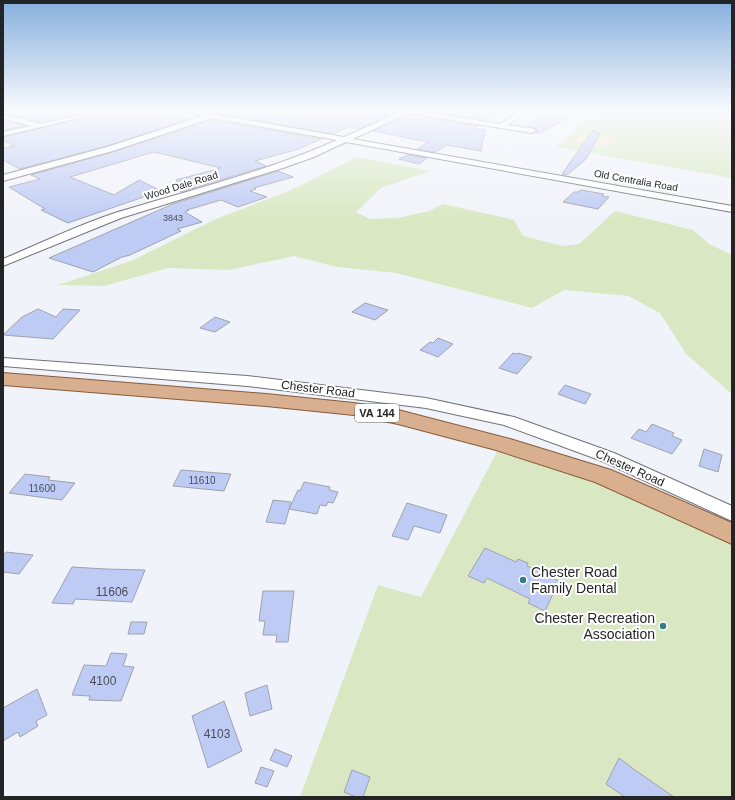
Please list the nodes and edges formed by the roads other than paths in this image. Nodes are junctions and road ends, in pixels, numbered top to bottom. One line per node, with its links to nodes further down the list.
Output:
1 (115, 147): 4 (street)
2 (327, 147): 6 (street, Wood Dale Road)
3 (386, 147): 5 (street, Old Centralia Road)
4 (3, 178)
5 (732, 209)
6 (3, 263)
7 (3, 362): 9 (street, Chester Road / VA 144)
8 (3, 379): 10 (main road, Chester Road / VA 144)
9 (608, 456): 10 (street); 11 (street, Chester Road / VA 144)
10 (603, 476): 12 (main road, Chester Road / VA 144)
11 (732, 514)
12 (732, 534)

